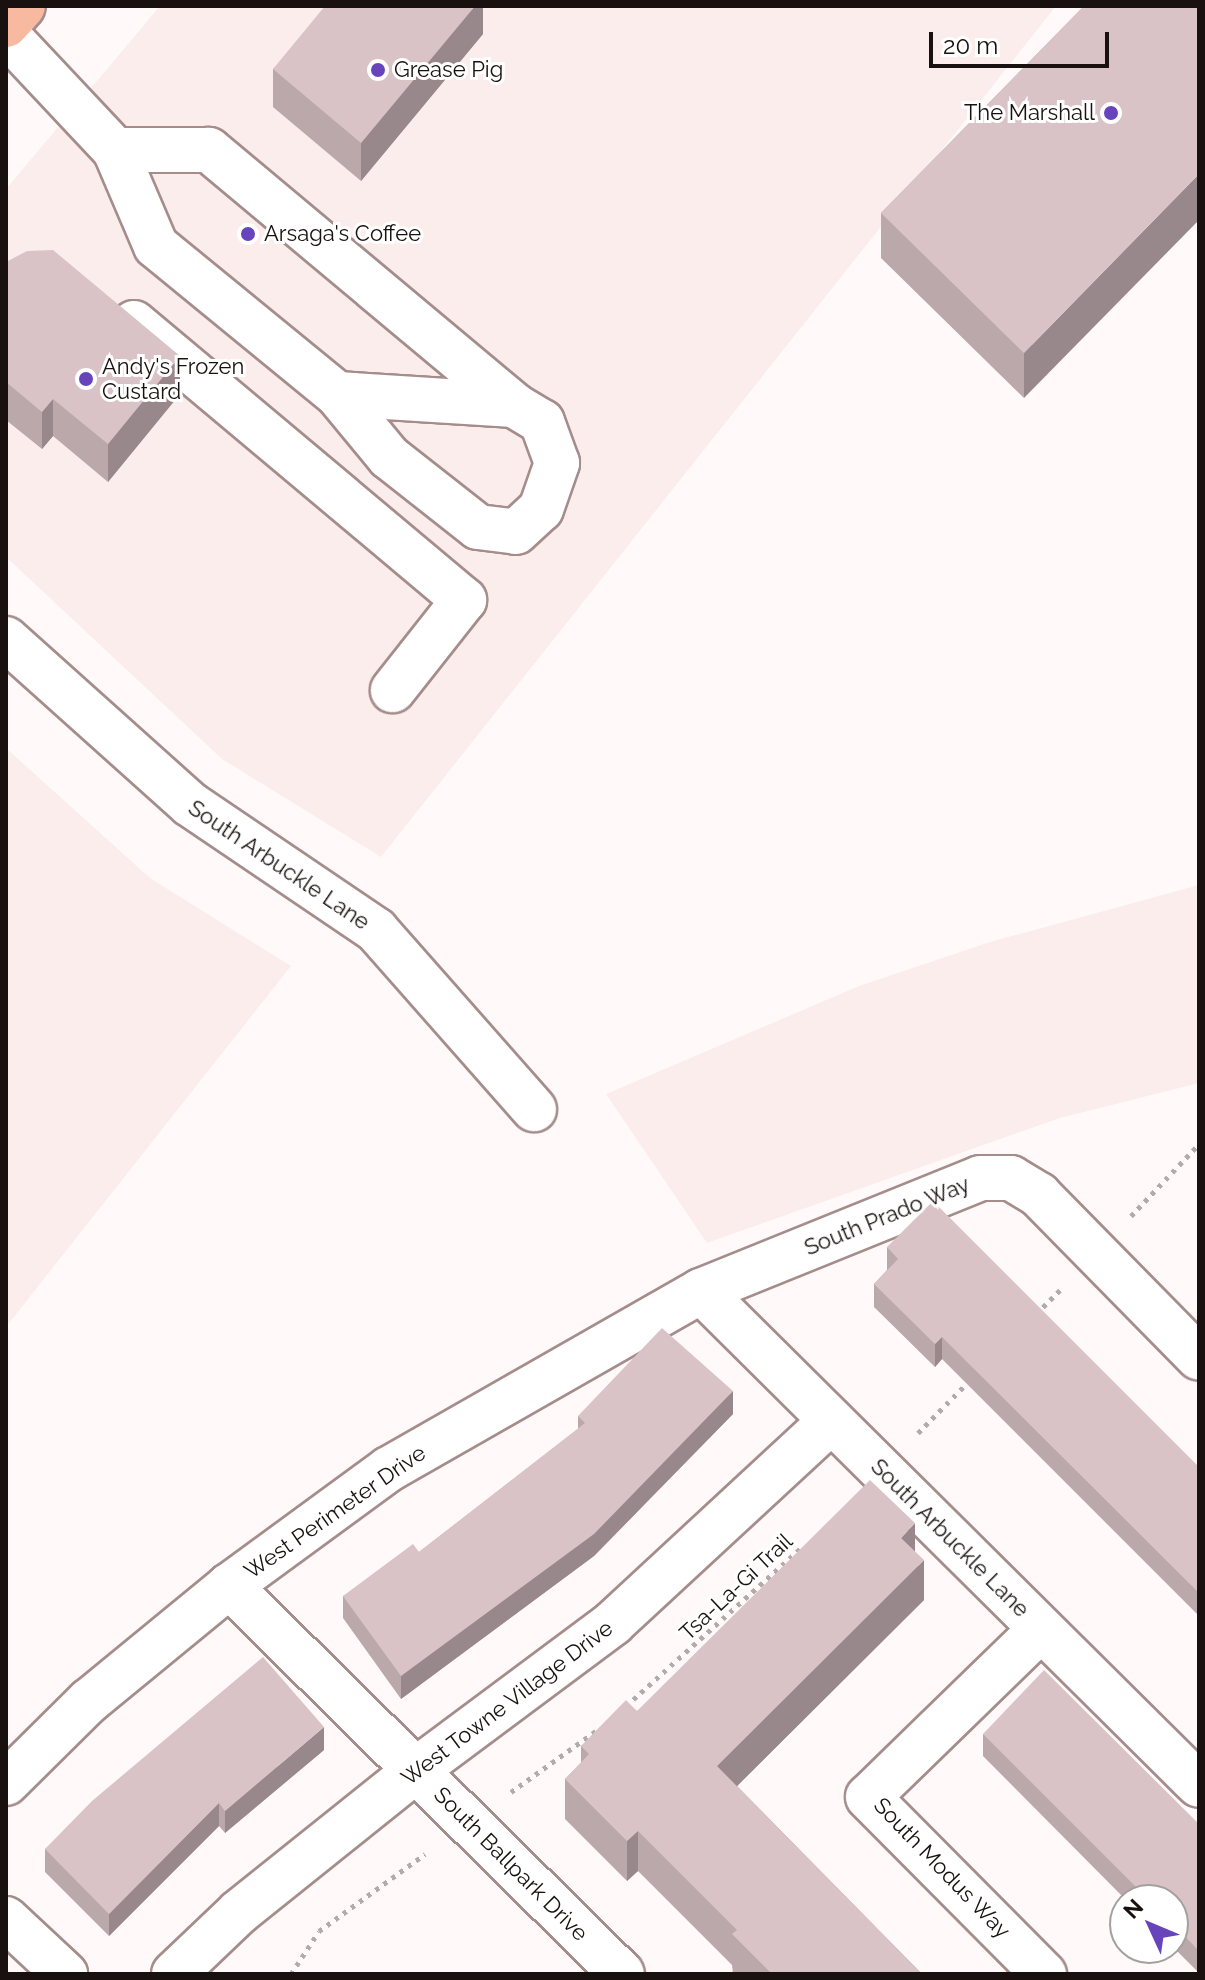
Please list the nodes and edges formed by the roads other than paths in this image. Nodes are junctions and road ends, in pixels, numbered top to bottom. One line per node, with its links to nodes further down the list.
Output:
1 (23, 6): 2 (main road)
2 (6, 25)
3 (6, 34): 4 (street)
4 (115, 150): 6 (street); 7 (street)
5 (98, 293): 9 (street)
6 (337, 394): 7 (street); 7 (street)
7 (514, 405)
8 (6, 639): 10 (street, South Arbuckle Lane)
9 (393, 690)
10 (534, 1109)
11 (701, 1291): 12 (street, South Prado Way); 13 (street, South Arbuckle Lane); 14 (street, West Perimeter Drive)
12 (1199, 1358)
13 (831, 1421): 15 (street, South Arbuckle Lane); 16 (street, West Towne Village Drive)
14 (229, 1586): 16 (street, South Ballpark Drive); 17 (street, West Perimeter Drive)
15 (1041, 1629): 18 (street, South Arbuckle Lane); 23 (street, South Modus Way)
16 (416, 1770): 21 (street, West Towne Village Drive); 22 (street, South Ballpark Drive)
17 (6, 1783)
18 (1199, 1785)
19 (6, 1919): 20 (street)
20 (65, 1974)
21 (174, 1974)
22 (622, 1974)
23 (1044, 1974)

